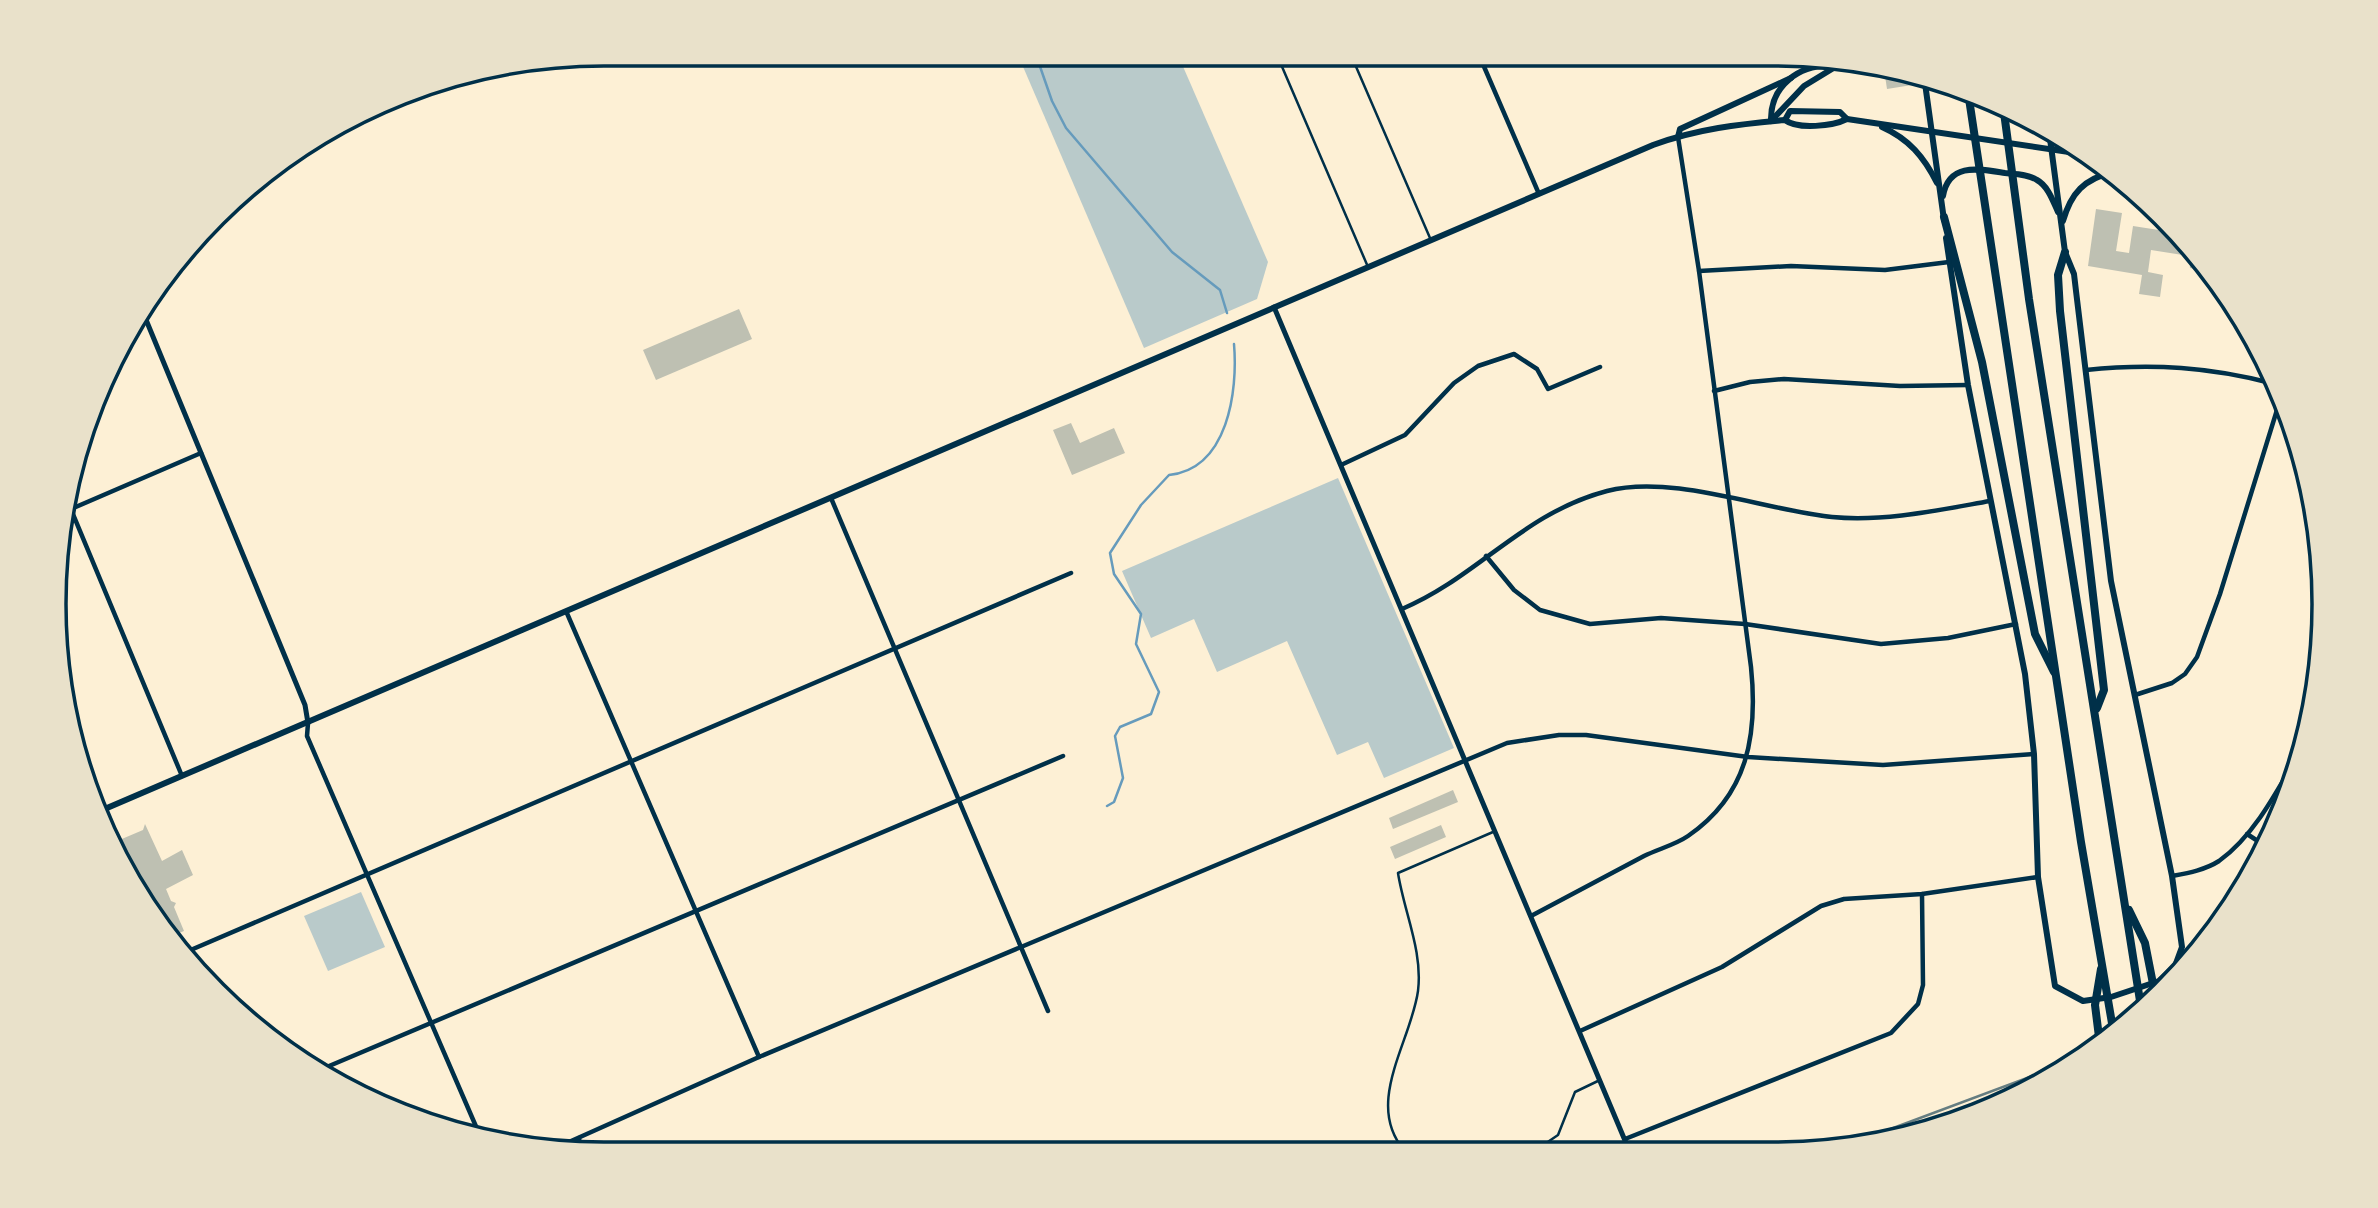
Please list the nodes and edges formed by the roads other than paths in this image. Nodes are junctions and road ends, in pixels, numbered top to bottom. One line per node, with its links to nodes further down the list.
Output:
1 (1282, 66): 28 (lane)
2 (1356, 66): 25 (lane)
3 (1484, 66): 21 (street)
4 (1813, 68): 6 (main road)
5 (1828, 70): 12 (main road)
6 (1791, 78): 12 (main road); 15 (main road)
7 (1926, 89): 14 (main road)
8 (1970, 103): 52 (highway)
9 (1847, 119): 11 (main road); 11 (main road); 13 (main road)
10 (2005, 119): 54 (highway)
11 (1785, 120): 12 (main road)
12 (1771, 121): 15 (main road)
13 (1871, 122): 14 (main road); 20 (main road)
14 (1931, 131): 17 (main road); 20 (main road)
15 (1678, 137): 21 (main road); 29 (street)
16 (2050, 143): 17 (main road)
17 (2051, 150): 18 (main road); 23 (main road)
18 (2064, 152)
19 (2099, 176): 24 (main road)
20 (1940, 189): 22 (main road)
21 (1539, 194): 25 (main road)
22 (1943, 213): 23 (main road); 27 (main road); 52 (highway)
23 (2061, 217): 24 (main road)
24 (2062, 227): 26 (main road)
25 (1430, 240): 28 (main road)
26 (2065, 252): 33 (main road); 54 (highway)
27 (1949, 262): 29 (street); 35 (main road)
28 (1368, 267): 30 (main road)
29 (1699, 271): 36 (street)
30 (1274, 307): 39 (street); 40 (main road)
31 (147, 322): 38 (street)
32 (1600, 367): 39 (street)
33 (2086, 370): 34 (street); 53 (main road)
34 (2263, 381)
35 (1968, 386): 36 (street); 42 (main road)
36 (1714, 391): 41 (street)
37 (2276, 412): 53 (street)
38 (201, 453): 43 (street); 55 (street)
39 (1341, 465): 47 (street)
40 (831, 497): 48 (main road); 51 (street)
41 (1727, 498): 42 (street); 45 (street); 49 (street)
42 (1990, 501): 50 (main road)
43 (76, 507)
44 (74, 516): 61 (street)
45 (1486, 556): 47 (street); 49 (street)
46 (1071, 573): 51 (street)
47 (1402, 609): 59 (street)
48 (566, 611): 55 (main road); 60 (street)
49 (1745, 624): 50 (street); 58 (street)
50 (2017, 624): 56 (main road)
51 (895, 648): 60 (street); 63 (street)
52 (2058, 679): 78 (highway)
53 (2133, 695): 69 (main road)
54 (2096, 711): 72 (highway)
55 (307, 723): 61 (main road); 68 (street)
56 (2034, 754): 58 (street); 70 (main road)
57 (1063, 756): 63 (street)
58 (1748, 757): 59 (street); 74 (street)
59 (1465, 760): 65 (street); 76 (street)
60 (631, 761): 68 (street); 73 (street)
61 (182, 776): 64 (main road)
62 (2283, 778): 66 (street)
63 (959, 800): 73 (street); 76 (street)
64 (106, 808)
65 (1495, 831): 74 (street); 94 (lane)
66 (2247, 834): 67 (street); 69 (street)
67 (2257, 840)
68 (367, 874): 75 (street); 84 (street)
69 (2172, 876): 77 (main road)
70 (2038, 877): 71 (street); 79 (main road)
71 (1922, 894): 85 (street); 92 (street)
72 (2125, 903): 80 (highway); 81 (highway)
73 (694, 912): 84 (street); 87 (street)
74 (1531, 916): 85 (street)
75 (193, 949)
76 (1022, 949): 82 (street); 87 (street)
77 (2178, 958)
78 (2102, 963): 83 (highway); 86 (highway)
79 (2155, 983)
80 (2153, 985)
81 (2139, 997)
82 (1048, 1011)
83 (2112, 1021)
84 (431, 1023): 88 (street); 90 (street)
85 (1580, 1031): 89 (street)
86 (2098, 1032)
87 (759, 1057): 91 (street)
88 (330, 1066)
89 (1600, 1080): 92 (street); 95 (lane)
90 (476, 1125)
91 (579, 1138): 93 (street)
92 (1625, 1139): 96 (street)
93 (574, 1140)
94 (1399, 1142)
95 (1548, 1142)
96 (1626, 1142)

